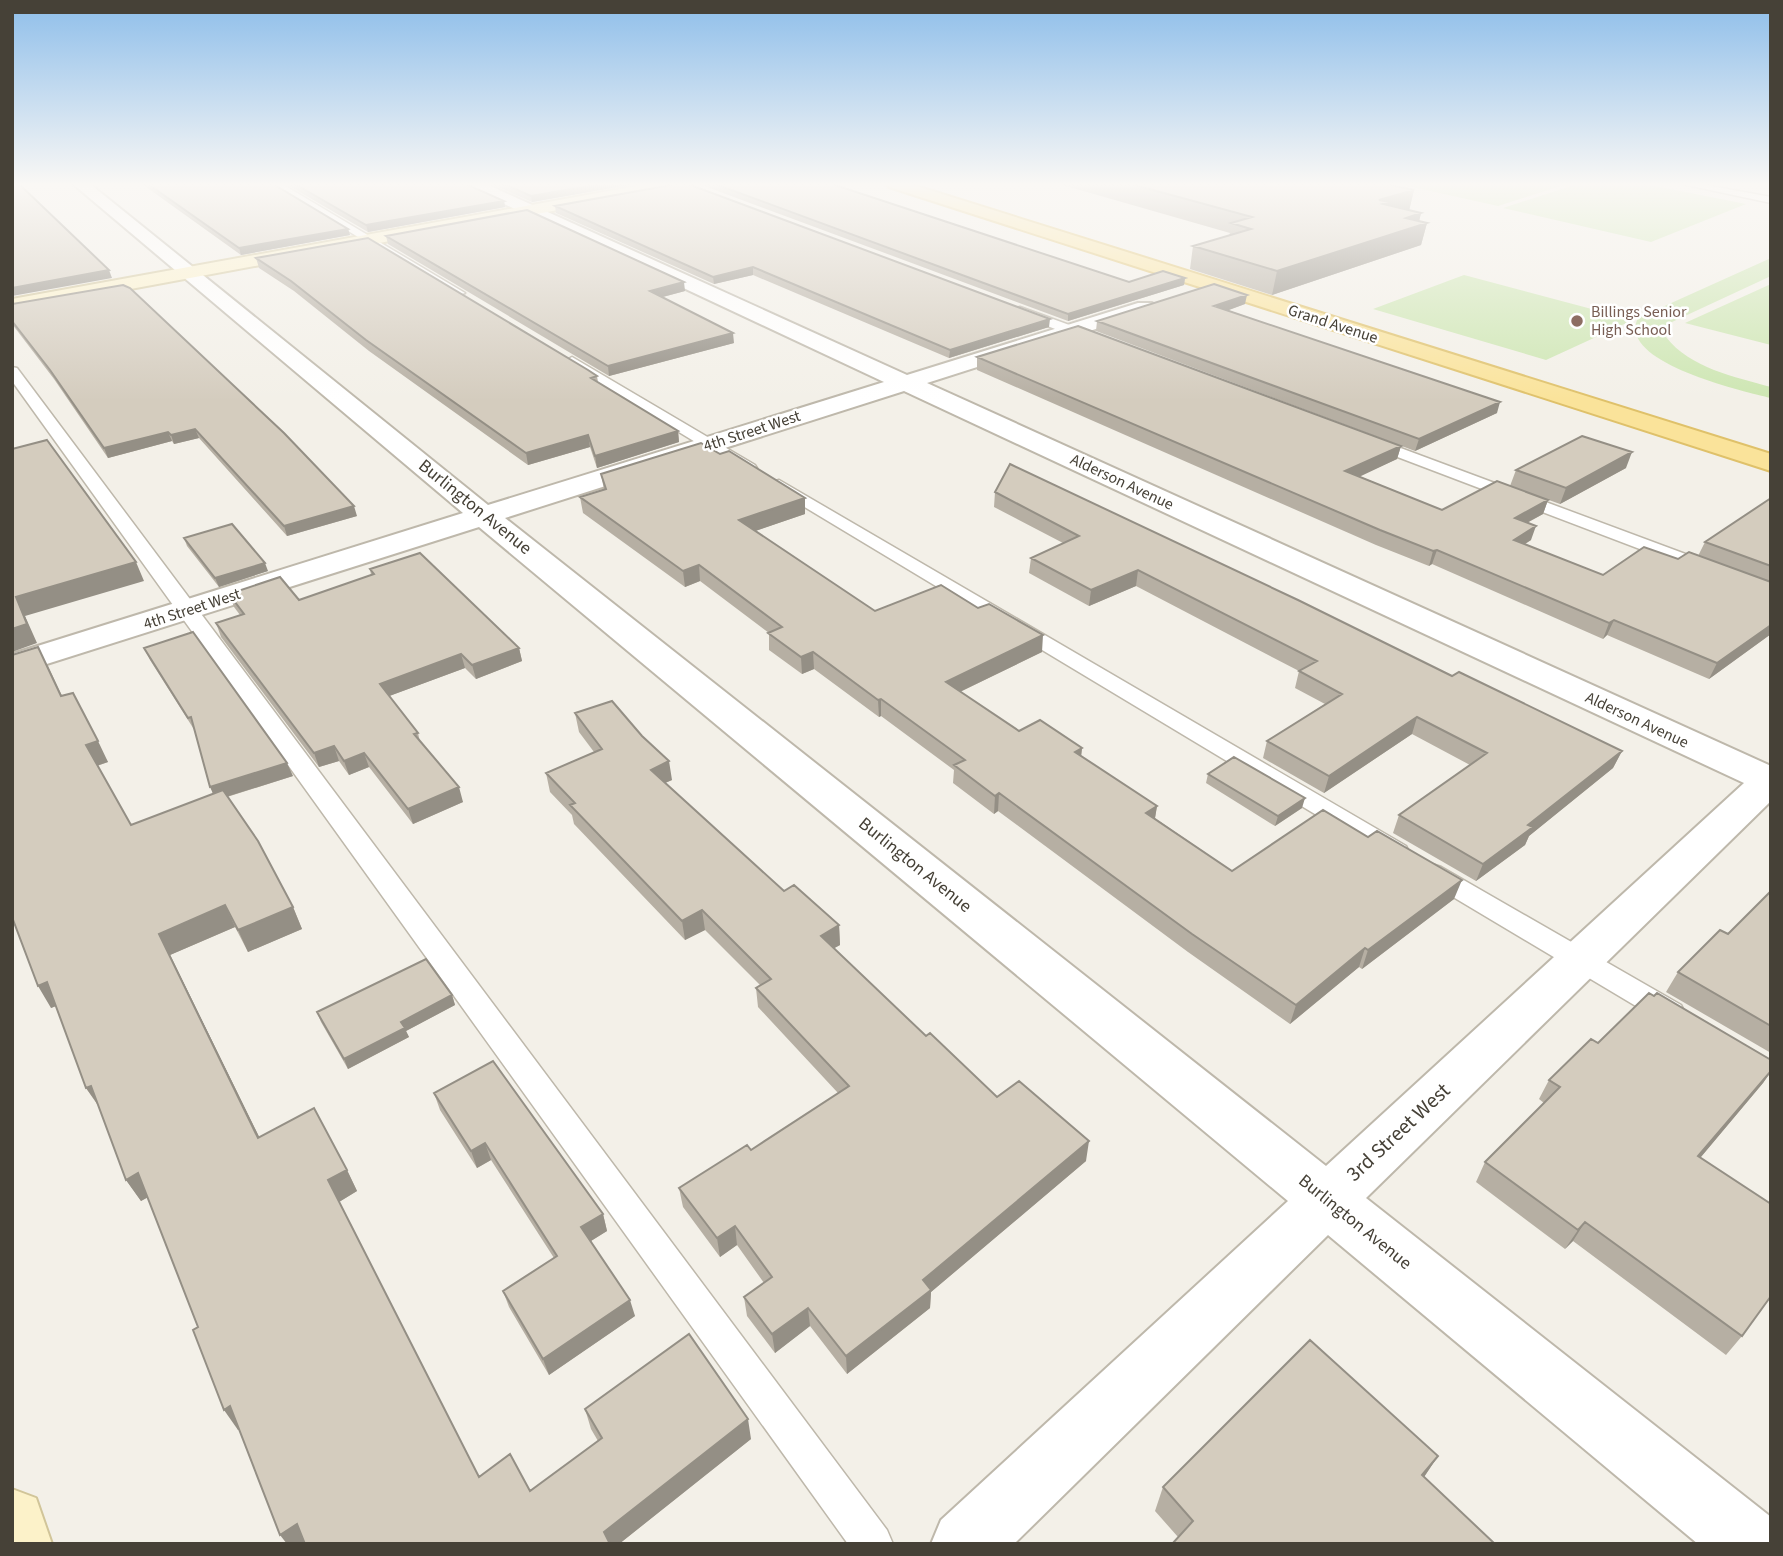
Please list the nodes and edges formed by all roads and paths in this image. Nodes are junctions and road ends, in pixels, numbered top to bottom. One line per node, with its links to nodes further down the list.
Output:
1 (170, 257): 6 (street, Burlington Avenue)
2 (264, 257): 6 (street)
3 (399, 257): 8 (lane)
4 (633, 257): 15 (street, Alderson Avenue)
5 (1123, 257): 7 (main road, Grand Avenue)
6 (188, 271): 9 (street); 19 (street, Burlington Avenue)
7 (1212, 285): 11 (street, 4th Street West); 18 (main road, Grand Avenue)
8 (474, 302)
9 (12, 305)
10 (1011, 307): 11 (lane)
11 (1071, 330): 12 (lane); 15 (street, 4th Street West)
12 (1100, 341)
13 (556, 352): 17 (lane)
14 (12, 371): 21 (lane)
15 (906, 382): 17 (street, 4th Street West); 23 (street, Alderson Avenue)
16 (1357, 437): 20 (lane)
17 (710, 444): 19 (street, 4th Street West); 24 (lane)
18 (1771, 463)
19 (484, 516): 21 (street, 4th Street West); 26 (street, Burlington Avenue)
20 (1719, 573)
21 (188, 610): 22 (street, 4th Street West); 29 (lane)
22 (12, 665)
23 (1770, 780): 24 (street, 3rd Street West)
24 (1580, 960): 25 (lane); 26 (street, 3rd Street West)
25 (1687, 1022)
26 (1327, 1199): 30 (street, 3rd Street West); 31 (street, Burlington Avenue)
27 (12, 1522): 28 (street)
28 (18, 1544)
29 (873, 1544)
30 (965, 1544)
31 (1751, 1544)

